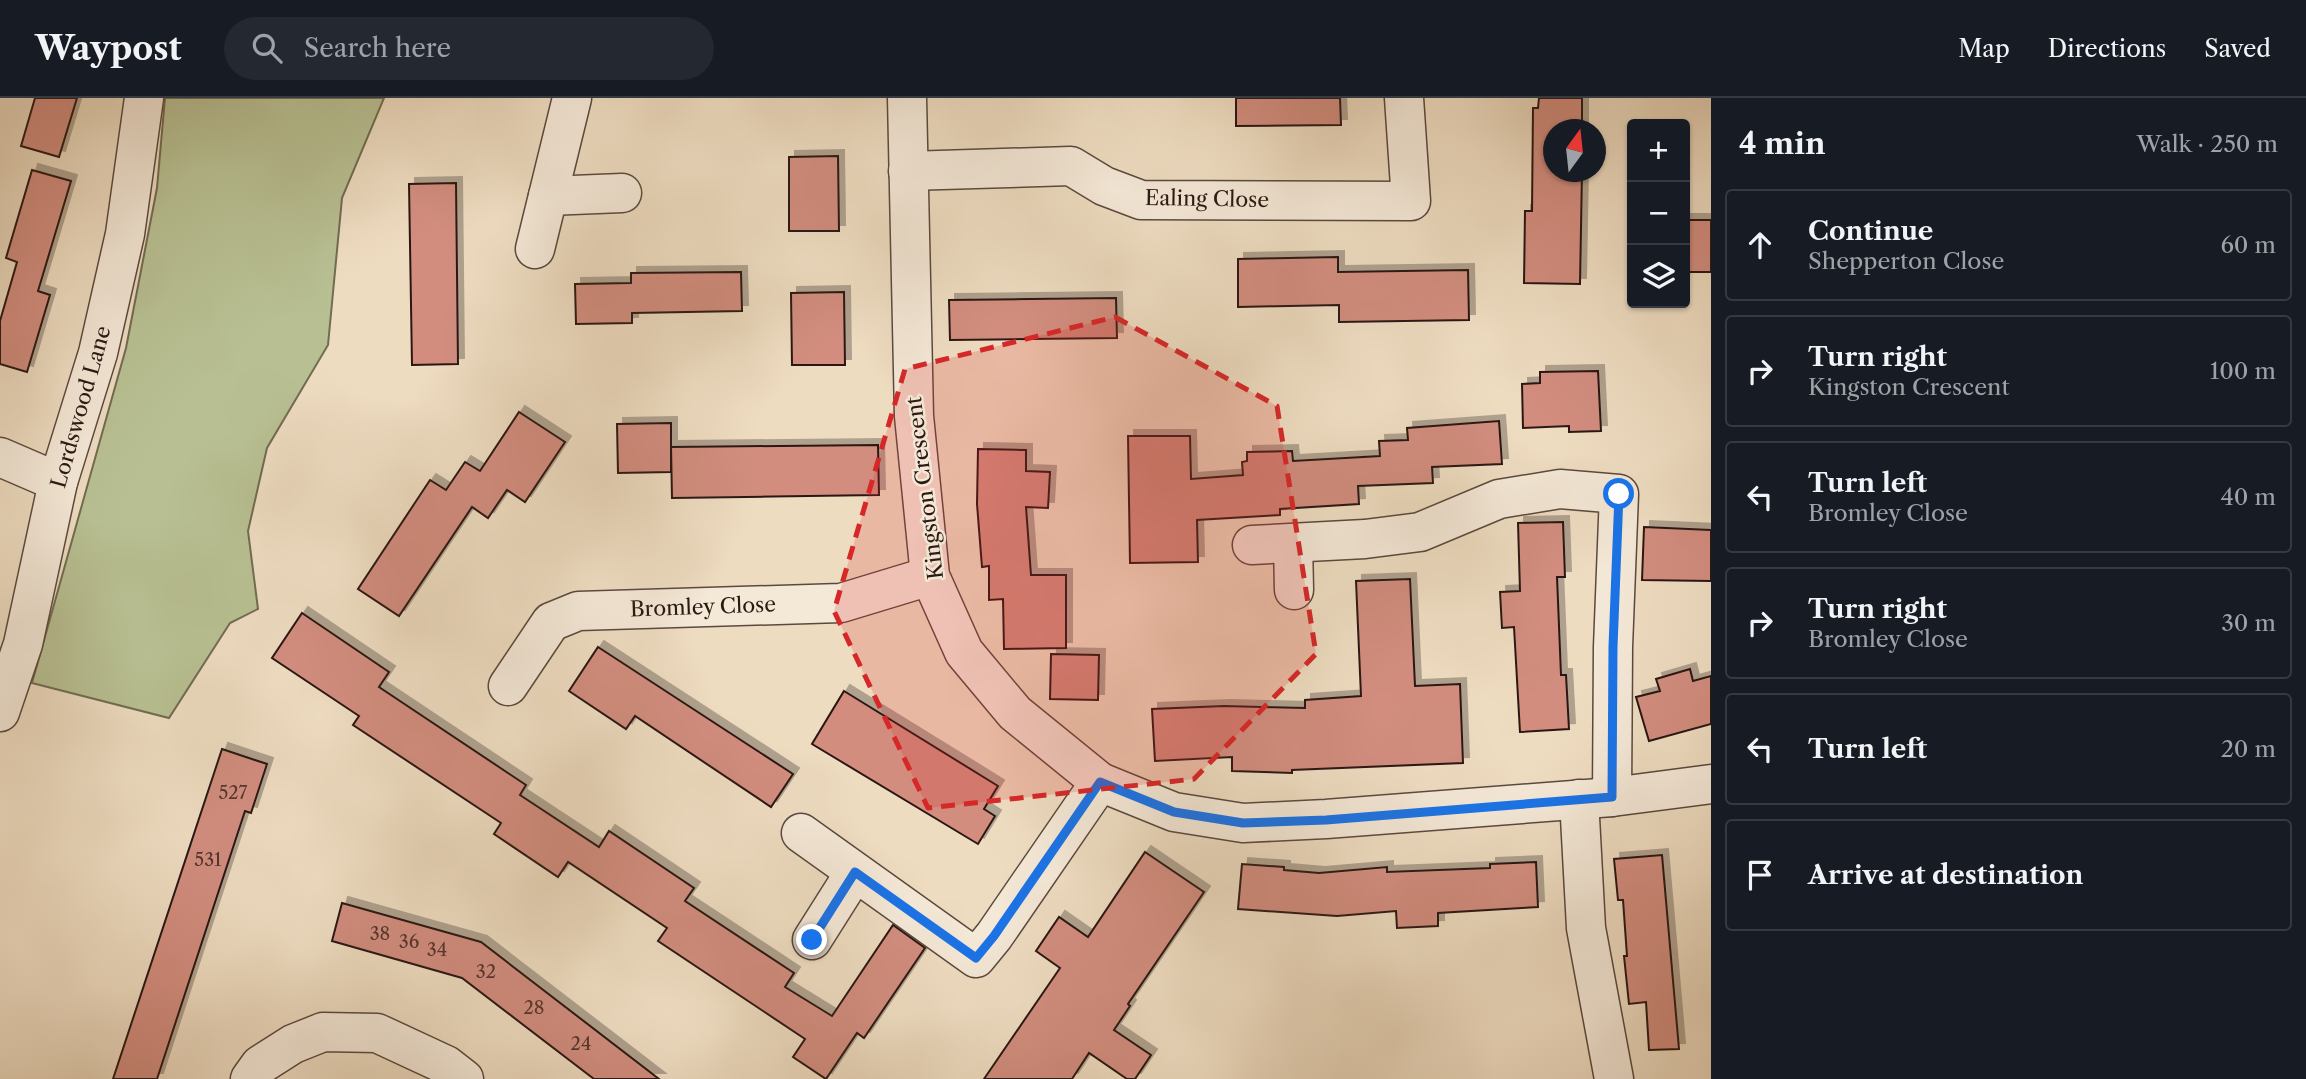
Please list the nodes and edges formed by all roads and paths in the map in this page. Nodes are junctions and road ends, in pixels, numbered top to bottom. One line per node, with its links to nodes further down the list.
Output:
1 (144, 98): 10 (street, Lordswood Lane)
2 (572, 98): 7 (street)
3 (907, 98): 5 (street, Kingston Crescent)
4 (1404, 98): 5 (street, Ealing Close)
5 (908, 171): 13 (street, Kingston Crescent)
6 (622, 193): 7 (street)
7 (548, 196): 8 (street)
8 (535, 249)
9 (0, 457): 10 (street)
10 (58, 482): 16 (street, Lordswood Lane)
11 (1293, 544): 12 (street); 14 (street); 19 (street)
12 (1252, 545)
13 (930, 576): 15 (street, Bromley Close); 17 (street, Kingston Crescent)
14 (1294, 590)
15 (508, 686)
16 (0, 712)
17 (1100, 782): 19 (street, Kingston Crescent); 21 (street)
18 (1711, 784): 19 (street, Kingston Crescent)
19 (1595, 798): 25 (street)
20 (801, 833): 21 (street)
21 (855, 872): 22 (street)
22 (812, 940)
23 (250, 1079): 24 (street)
24 (464, 1079)
25 (1614, 1079)

